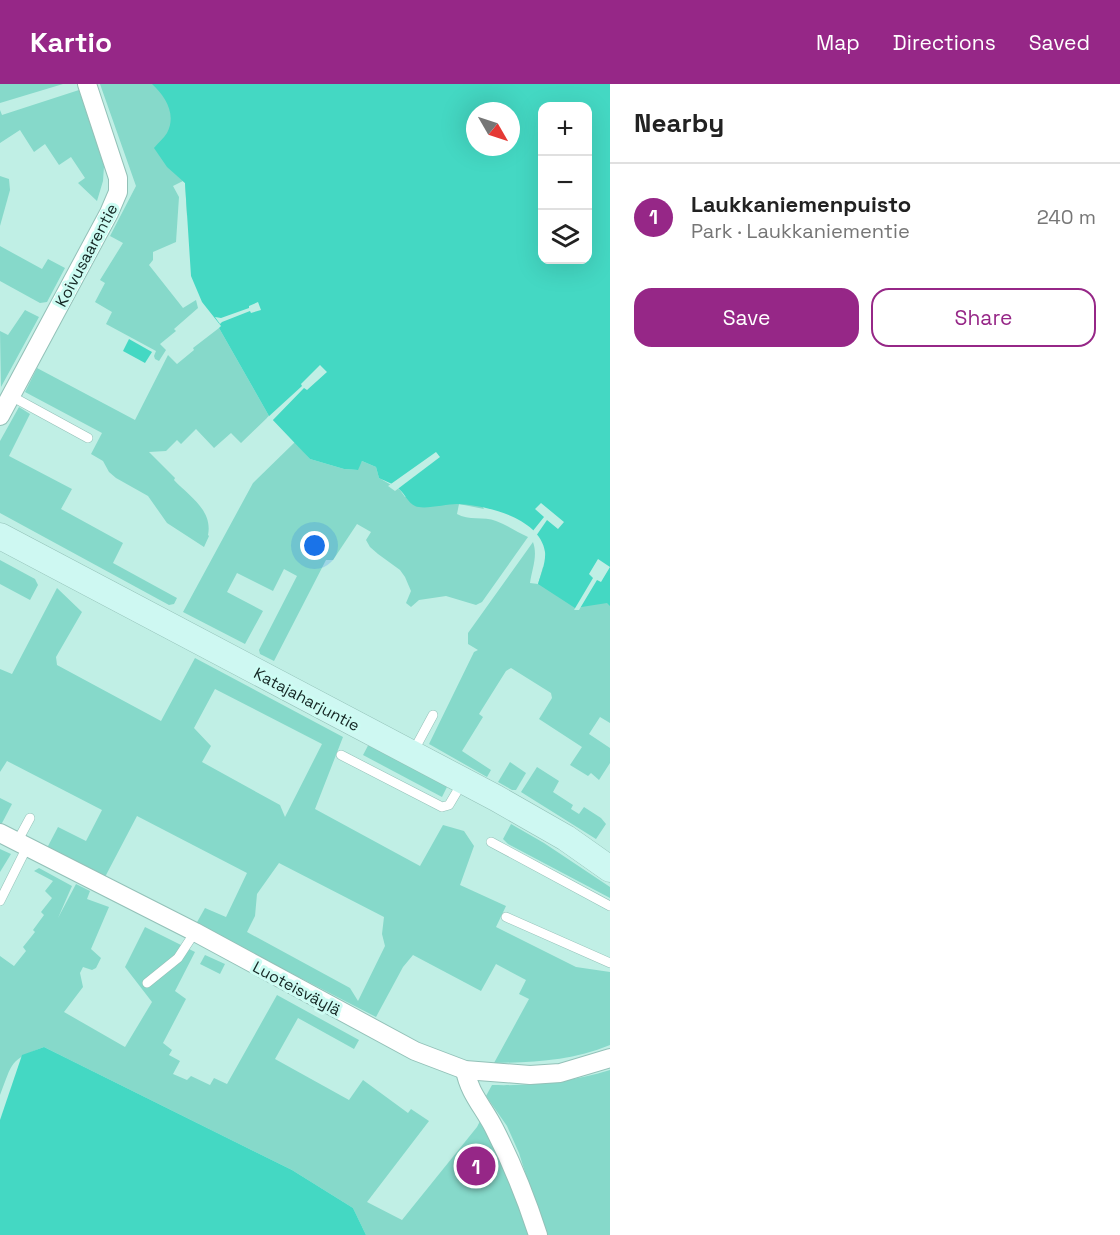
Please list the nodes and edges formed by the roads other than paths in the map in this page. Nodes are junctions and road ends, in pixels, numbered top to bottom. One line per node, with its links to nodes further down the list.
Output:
1 (87, 84): 2 (street, Koivusaarentie)
2 (4, 407): 3 (lane)
3 (88, 438)
4 (0, 536): 7 (street, Katajaharjuntie)
5 (433, 715): 7 (lane)
6 (341, 754): 8 (lane)
7 (412, 754): 8 (street, Katajaharjuntie)
8 (464, 781): 13 (street, Katajaharjuntie)
9 (30, 818): 12 (lane)
10 (0, 833): 12 (street, Luoteisväylä)
11 (491, 842): 15 (lane)
12 (22, 845): 14 (lane); 17 (street, Luoteisväylä)
13 (610, 868)
14 (0, 900)
15 (610, 906)
16 (506, 916): 18 (lane)
17 (195, 932): 19 (lane); 21 (street, Luoteisväylä)
18 (610, 963)
19 (147, 983)
20 (610, 1058): 21 (street, Luoteisväylä)
21 (465, 1070): 22 (street)
22 (538, 1235)

